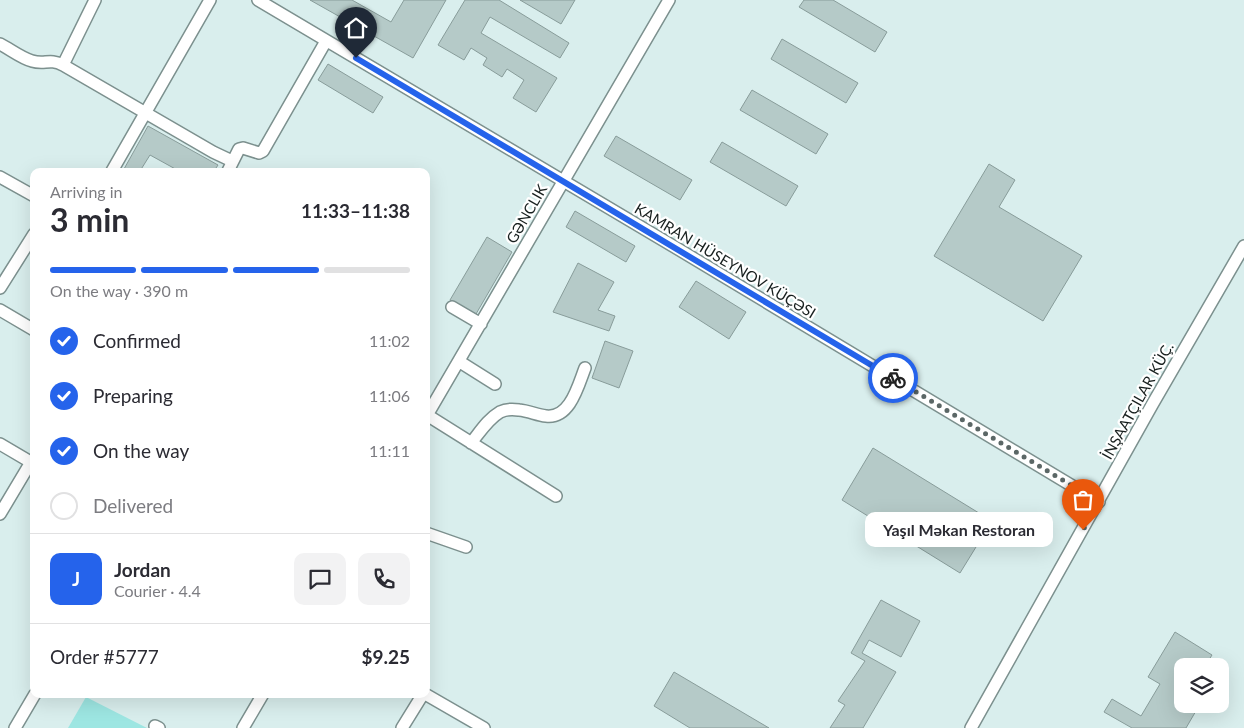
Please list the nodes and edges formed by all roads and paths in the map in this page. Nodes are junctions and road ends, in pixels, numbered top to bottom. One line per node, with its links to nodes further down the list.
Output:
1 (95, 0): 8 (street)
2 (210, 0): 9 (street)
3 (258, 0): 5 (street, KAMRAN HÜSEYNOV KÜÇƏSI)
4 (669, 0): 13 (street, GƏNCLIK)
5 (273, 4): 6 (street, KAMRAN HÜSEYNOV KÜÇƏSI)
6 (326, 40): 10 (street); 13 (street, KAMRAN HÜSEYNOV KÜÇƏSI)
7 (0, 44): 8 (street)
8 (63, 65): 9 (street)
9 (146, 113): 10 (street); 11 (street)
10 (230, 166)
11 (114, 168)
12 (0, 177): 14 (street)
13 (563, 181): 20 (street, GƏNCLIK); 32 (street, KAMRAN HÜSEYNOV KÜÇƏSI)
14 (30, 194)
15 (30, 240): 17 (street)
16 (1244, 246): 32 (street)
17 (0, 288)
18 (452, 306): 20 (street)
19 (0, 310): 21 (street)
20 (481, 324): 22 (street, GƏNCLIK)
21 (30, 328)
22 (460, 362): 24 (street); 25 (street, GƏNCLIK)
23 (585, 368): 27 (street)
24 (494, 384)
25 (430, 411)
26 (430, 418): 27 (street)
27 (471, 443): 31 (street)
28 (0, 444): 29 (street)
29 (30, 462)
30 (30, 466): 33 (street)
31 (556, 496)
32 (1099, 502): 44 (street)
33 (0, 514)
34 (430, 535): 35 (street)
35 (466, 547)
36 (430, 697): 43 (street)
37 (33, 698): 40 (street)
38 (261, 698): 41 (street)
39 (421, 698): 42 (street)
40 (20, 726)
41 (243, 728)
42 (402, 728)
43 (484, 728)
44 (971, 728)

